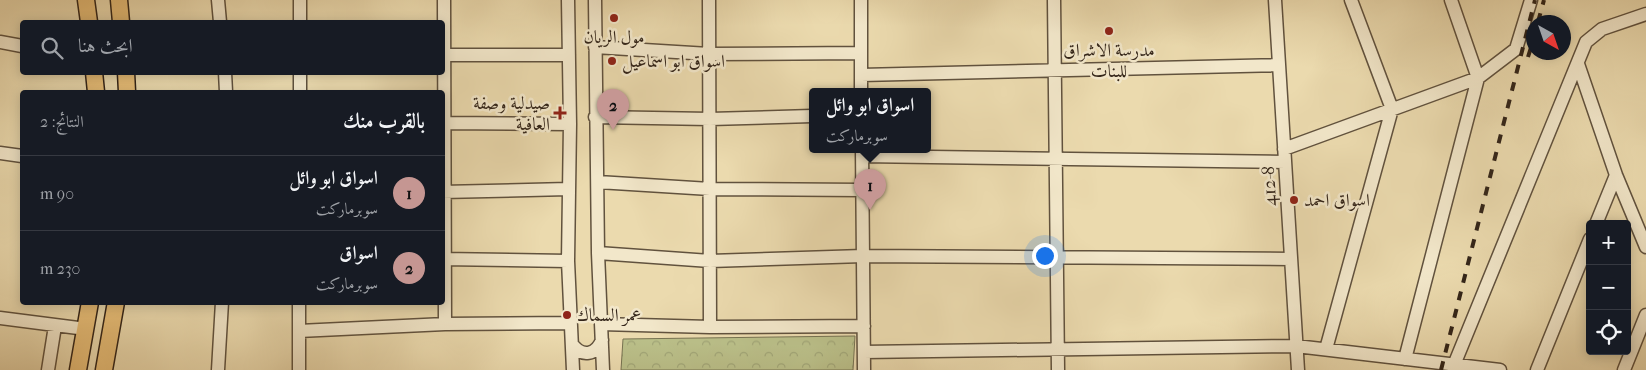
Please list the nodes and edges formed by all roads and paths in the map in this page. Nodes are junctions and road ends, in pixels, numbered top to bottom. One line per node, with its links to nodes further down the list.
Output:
1 (86, 0): 16 (main road)
2 (119, 0): 17 (main road)
3 (218, 0): 18 (street)
4 (300, 0): 19 (street)
5 (444, 0): 20 (street)
6 (568, 0): 27 (street)
7 (595, 0): 23 (street)
8 (709, 0): 26 (street)
9 (861, 0): 24 (street)
10 (1054, 0): 30 (street)
11 (1275, 0): 29 (street, 412-8)
12 (1351, 0): 44 (street)
13 (1451, 0): 37 (street)
14 (1531, 0): 37 (street)
15 (1646, 14): 28 (street)
16 (89, 20)
17 (122, 20)
18 (220, 20)
19 (300, 20)
20 (444, 20)
21 (0, 42): 22 (street)
22 (20, 46)
23 (595, 47): 26 (street); 46 (street)
24 (861, 53): 26 (street); 36 (street)
25 (445, 54): 27 (street)
26 (709, 54): 47 (street)
27 (569, 55): 49 (street)
28 (1578, 64): 57 (street); 95 (street)
29 (1279, 65): 30 (street); 50 (street, 412-8)
30 (1055, 70): 36 (street); 55 (street)
31 (94, 75): 39 (main road)
32 (126, 75): 40 (main road)
33 (225, 75): 41 (street)
34 (300, 75): 42 (street)
35 (443, 75): 43 (street)
36 (861, 76): 38 (street)
37 (1478, 78): 44 (street); 94 (street)
38 (862, 88)
39 (96, 90)
40 (127, 90)
41 (226, 90)
42 (300, 90)
43 (443, 90)
44 (1392, 109): 50 (street); 91 (street)
45 (809, 116): 47 (street)
46 (595, 117): 47 (street); 58 (street)
47 (710, 119): 60 (street)
48 (445, 123): 49 (street)
49 (570, 124): 59 (street)
50 (1284, 149): 56 (street, 412-8)
51 (0, 153): 54 (street)
52 (862, 153): 61 (street)
53 (894, 153): 55 (street)
54 (20, 156)
55 (1056, 158): 56 (street); 68 (street)
56 (1285, 162): 70 (street, 412-8)
57 (1616, 175): 63 (street); 64 (street)
58 (598, 182): 60 (street); 66 (street)
59 (568, 189): 62 (street); 71 (street)
60 (710, 190): 61 (street); 72 (street)
61 (862, 190): 67 (street)
62 (445, 192)
63 (1598, 220)
64 (1646, 247)
65 (1586, 249): 107 (street)
66 (598, 253): 72 (street); 82 (street)
67 (863, 256): 68 (street); 72 (street); 84 (street)
68 (1056, 257): 70 (street); 92 (street)
69 (445, 259): 71 (street)
70 (1291, 259): 90 (street, 412-8)
71 (568, 261): 80 (street)
72 (710, 261): 85 (street)
73 (90, 305): 86 (main road)
74 (116, 305): 96 (main road)
75 (222, 305): 99 (street)
76 (299, 305): 87 (street)
77 (445, 305): 81 (street)
78 (1646, 316): 108 (street)
79 (0, 318): 83 (street)
80 (569, 322): 81 (street); 89 (street)
81 (445, 324): 87 (street)
82 (601, 324): 85 (street); 88 (street)
83 (55, 326): 86 (street); 97 (street)
84 (864, 326): 85 (street); 93 (street)
85 (710, 327)
86 (86, 329): 98 (main road)
87 (299, 331): 100 (street)
88 (602, 340): 89 (street); 102 (street)
89 (572, 344): 101 (street)
90 (1296, 346): 91 (street); 92 (street); 105 (street, 412-8)
91 (1326, 349): 94 (street)
92 (1057, 350): 93 (street); 104 (street)
93 (864, 352): 103 (street)
94 (1405, 359): 95 (street)
95 (1454, 364): 106 (street)
96 (105, 368)
97 (48, 370)
98 (78, 370)
99 (218, 370)
100 (299, 370)
101 (574, 370)
102 (603, 370)
103 (864, 370)
104 (1058, 370)
105 (1298, 370)
106 (1500, 370)
107 (1537, 370)
108 (1624, 370)

